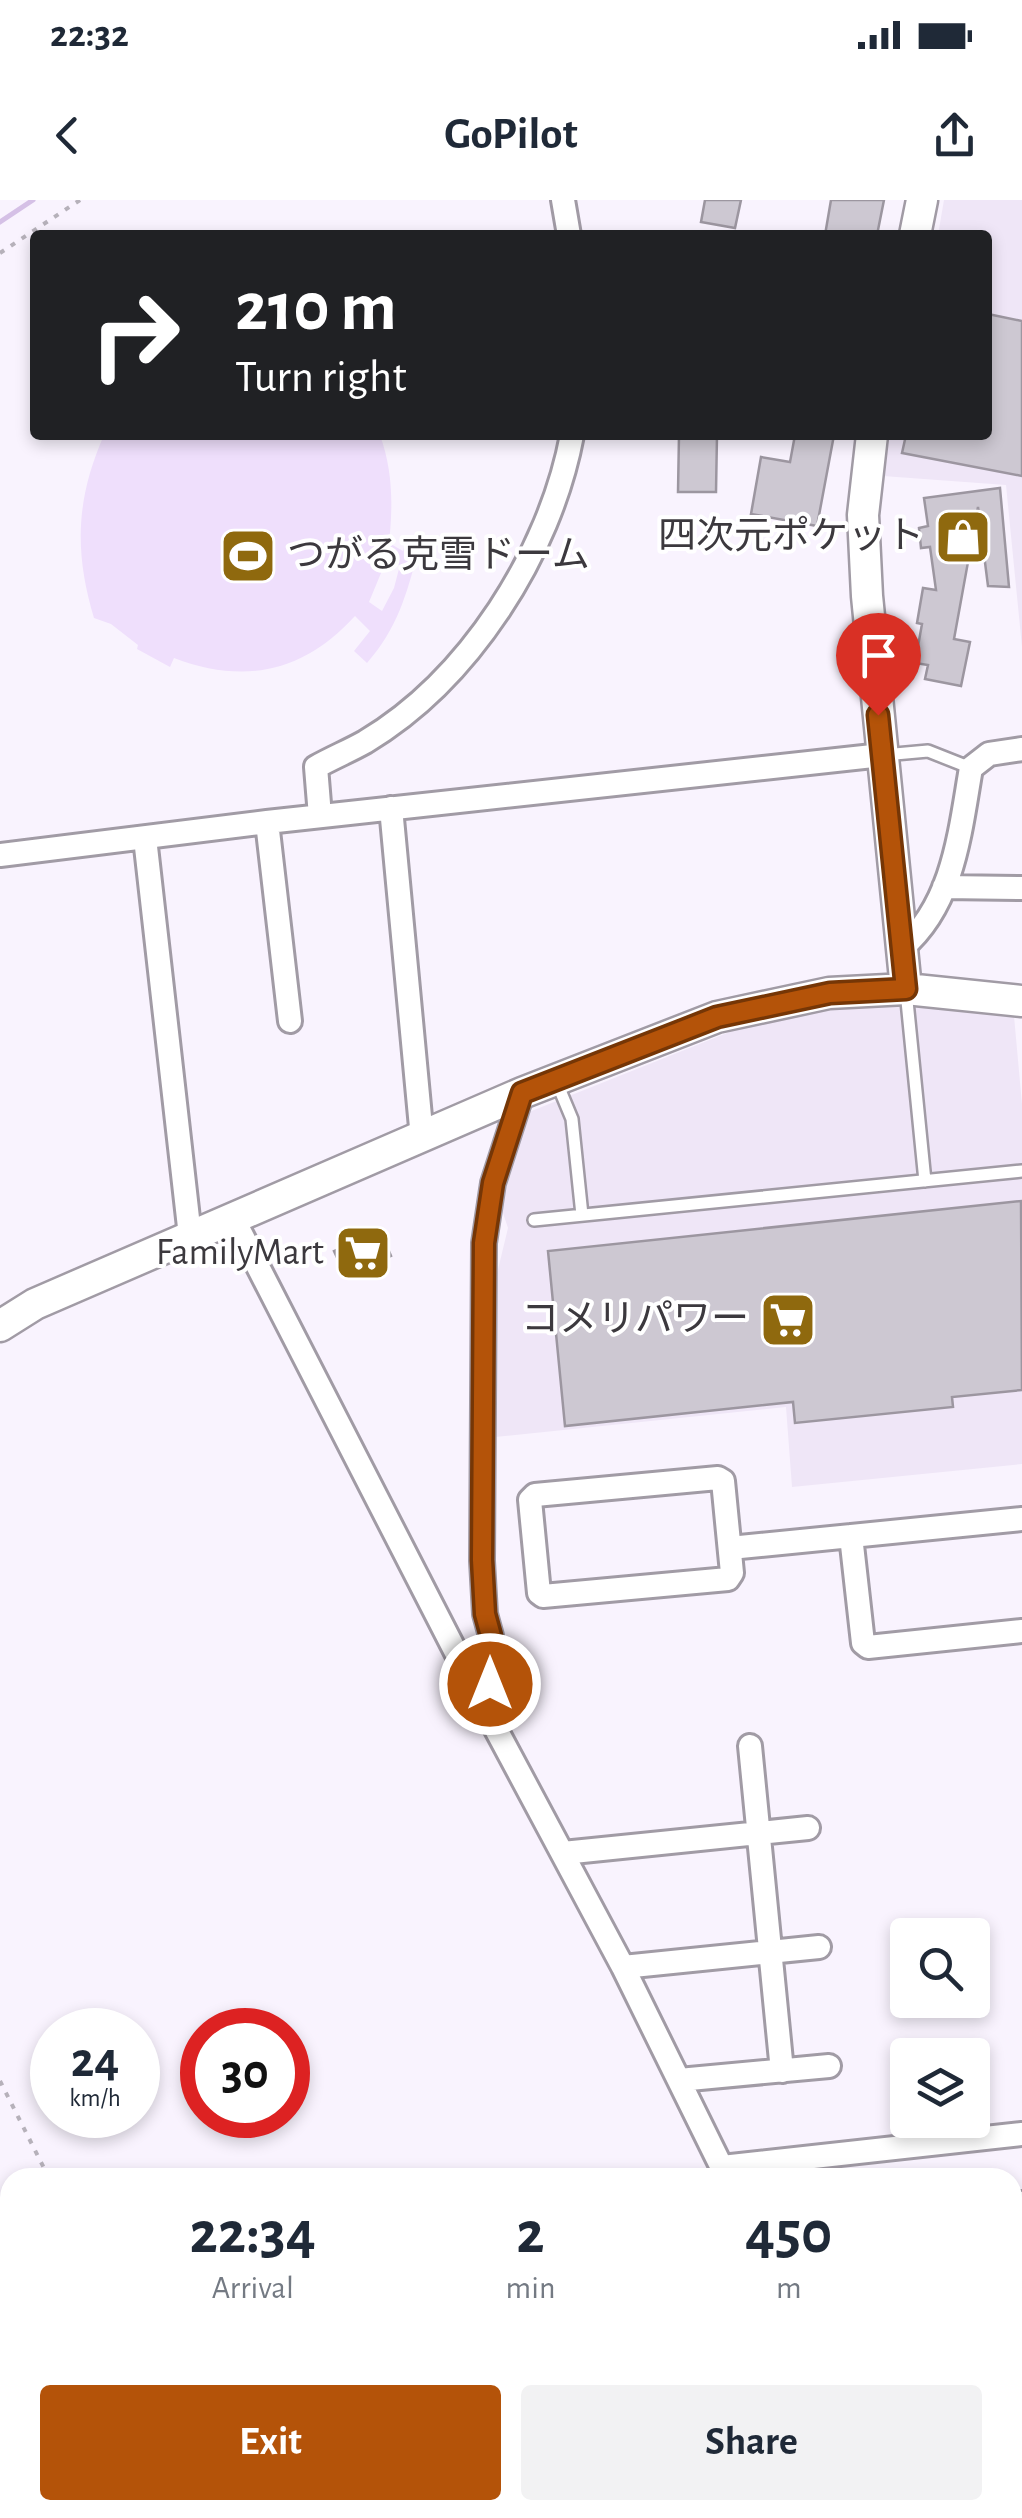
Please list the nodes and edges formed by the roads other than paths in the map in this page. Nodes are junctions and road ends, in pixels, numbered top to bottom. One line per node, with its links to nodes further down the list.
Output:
1 (563, 200): 3 (street)
2 (922, 200): 4 (street)
3 (568, 230)
4 (916, 230)
5 (571, 440): 11 (street)
6 (871, 440): 8 (street)
7 (1022, 748): 9 (street)
8 (882, 755): 9 (lane); 10 (street); 17 (street)
9 (971, 768): 15 (street)
10 (392, 808): 11 (street); 23 (street)
11 (320, 816): 12 (street)
12 (267, 822): 13 (street); 20 (street)
13 (145, 838): 14 (street); 29 (street)
14 (0, 855)
15 (944, 887): 16 (street); 17 (street)
16 (1022, 888)
17 (902, 948): 18 (street)
18 (906, 989): 19 (street); 21 (street); 25 (lane)
19 (1022, 1001)
20 (290, 1022)
21 (556, 1080): 22 (street); 26 (lane)
22 (522, 1093): 23 (street); 35 (street)
23 (422, 1138): 27 (street)
24 (1022, 1171): 25 (lane)
25 (925, 1181): 26 (lane)
26 (582, 1215): 28 (lane)
27 (234, 1218): 29 (street); 35 (street)
28 (534, 1220)
29 (190, 1236): 30 (street)
30 (0, 1326)
31 (1022, 1518): 32 (street)
32 (851, 1536): 33 (street); 34 (street)
33 (730, 1548): 33 (street)
34 (1022, 1631)
35 (483, 1705): 39 (street)
36 (750, 1746): 38 (street)
37 (808, 1828): 38 (street)
38 (759, 1832): 39 (street); 41 (street)
39 (563, 1853): 42 (street)
40 (819, 1948): 41 (street)
41 (772, 1952): 42 (street); 44 (street)
42 (623, 1967): 45 (street)
43 (829, 2066): 44 (street)
44 (782, 2071): 45 (street)
45 (680, 2080): 47 (street)
46 (1022, 2134): 48 (street)
47 (723, 2168)
48 (756, 2168)

